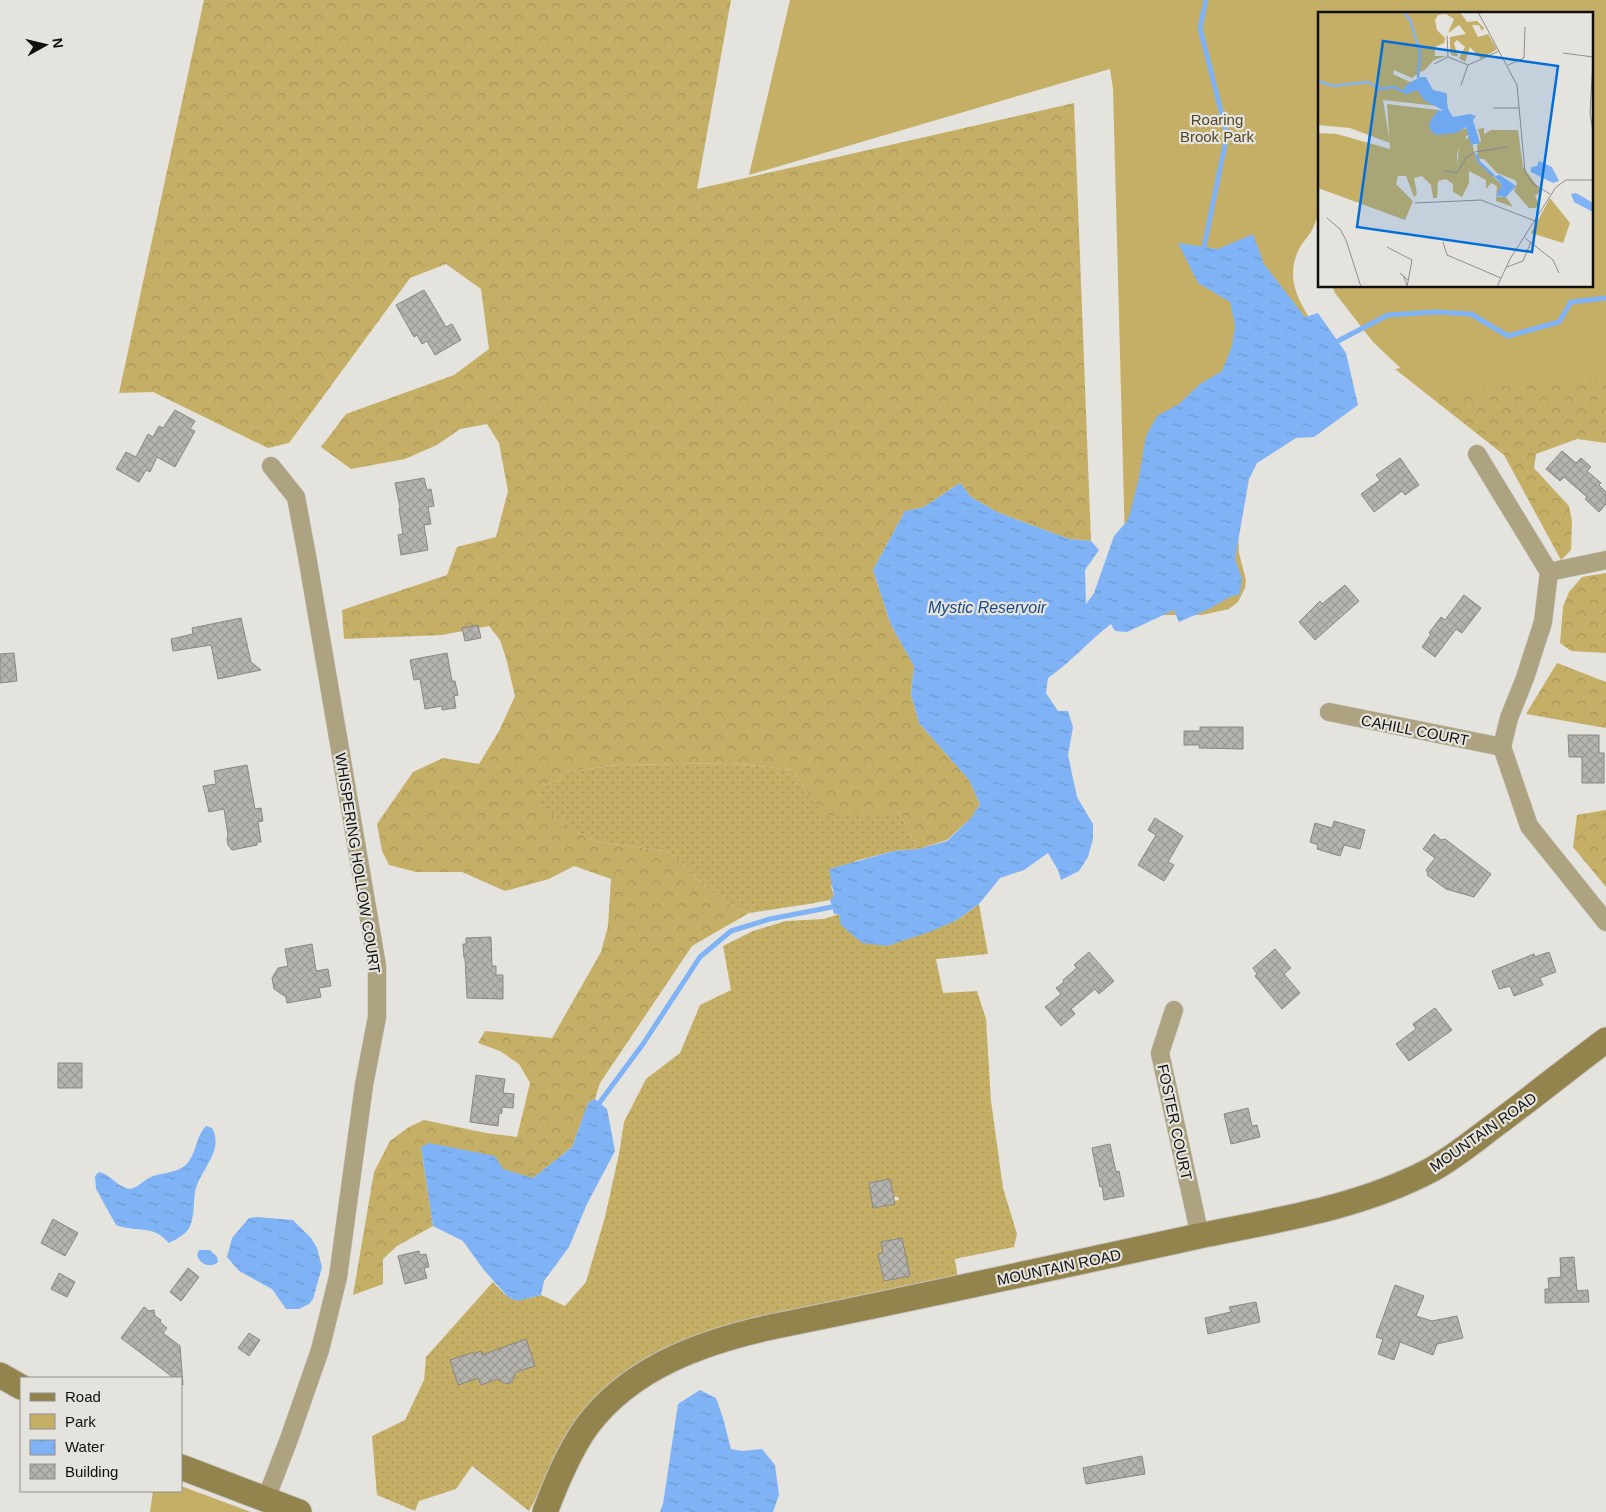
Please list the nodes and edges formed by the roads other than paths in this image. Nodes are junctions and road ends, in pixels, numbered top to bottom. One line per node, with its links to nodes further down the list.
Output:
1 (1477, 454): 4 (street)
2 (271, 466): 14 (street, WHISPERING HOLLOW COURT)
3 (1606, 560): 4 (street)
4 (1549, 572): 6 (street)
5 (1329, 712): 6 (street, CAHILL COURT)
6 (1502, 747): 7 (street)
7 (1606, 922)
8 (1174, 1010): 10 (street, FOSTER COURT)
9 (1606, 1040): 10 (main road, MOUNTAIN ROAD)
10 (1200, 1236): 16 (main road, MOUNTAIN ROAD)
11 (0, 1375): 12 (main road)
12 (20, 1386)
13 (182, 1467): 14 (main road)
14 (266, 1499): 15 (main road)
15 (299, 1512)
16 (545, 1512)

